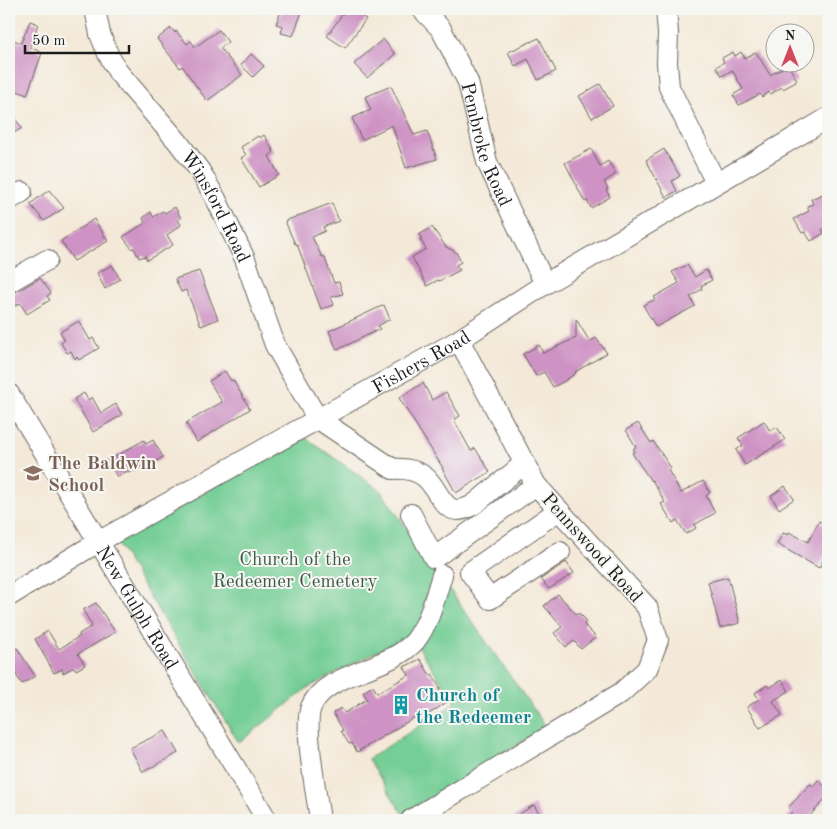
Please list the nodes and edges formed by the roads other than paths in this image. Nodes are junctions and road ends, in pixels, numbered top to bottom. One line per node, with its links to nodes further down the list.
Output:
1 (95, 9): 11 (street, Winsford Road)
2 (422, 9): 8 (street, Pembroke Road)
3 (666, 9): 5 (street)
4 (828, 118): 5 (street, Fishers Road)
5 (716, 183): 8 (street, Fishers Road)
6 (47, 260): 7 (street)
7 (9, 282)
8 (546, 284): 9 (street, Fishers Road)
9 (459, 340): 11 (street, Fishers Road); 12 (street, Pennswood Road)
10 (9, 394): 16 (street, New Gulph Road)
11 (317, 418): 12 (street); 16 (street, Fishers Road)
12 (525, 463): 13 (street, Pennswood Road)
13 (536, 485): 14 (street, Pennswood Road); 18 (street)
14 (559, 510): 19 (street); 23 (street, Pennswood Road)
15 (411, 514): 18 (street)
16 (98, 542): 20 (street, Fishers Road); 21 (street, New Gulph Road)
17 (560, 552): 19 (street)
18 (438, 566): 19 (street); 22 (street)
19 (470, 572)
20 (9, 596)
21 (267, 820)
22 (320, 820)
23 (411, 820)

